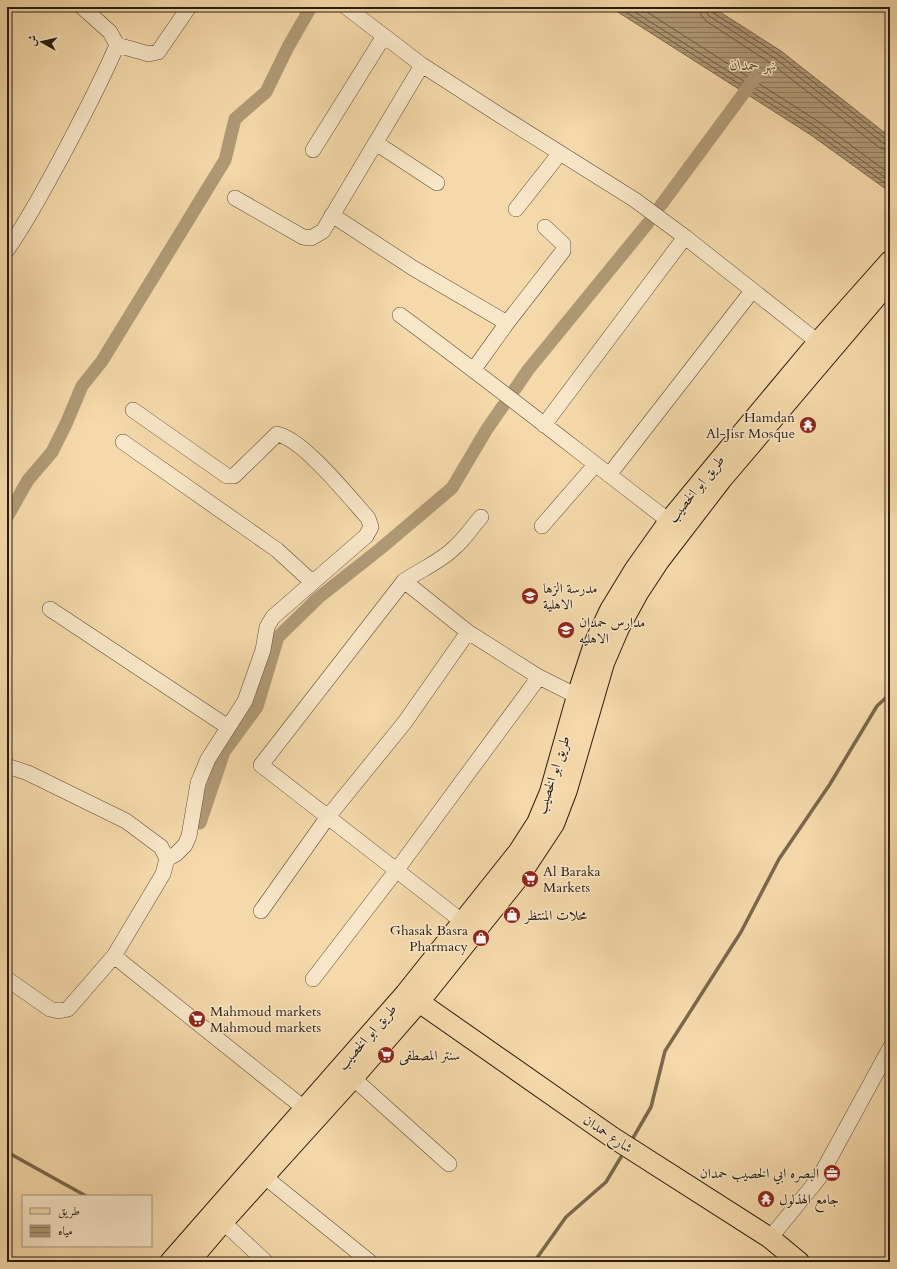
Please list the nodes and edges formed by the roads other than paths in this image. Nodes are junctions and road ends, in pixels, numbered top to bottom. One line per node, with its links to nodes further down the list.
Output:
1 (189, 7): 5 (street)
2 (346, 7): 4 (street)
3 (84, 8): 5 (street)
4 (384, 36): 6 (street); 8 (street)
5 (117, 45): 16 (street)
6 (422, 64): 7 (street); 9 (street)
7 (376, 142): 10 (street); 13 (street)
8 (313, 150)
9 (560, 153): 12 (street); 15 (street)
10 (437, 183)
11 (235, 198): 13 (street)
12 (516, 209)
13 (332, 215): 21 (street)
14 (545, 227): 21 (street)
15 (685, 237): 19 (street); 25 (street)
16 (7, 250)
17 (890, 261): 22 (main road, طريق ابو الخصيب)
18 (890, 281): 29 (main road, طريق ابو الخصيب)
19 (752, 291): 22 (street); 28 (street)
20 (400, 315): 23 (street)
21 (507, 323): 23 (street)
22 (818, 342): 29 (main road, طريق ابو الخصيب)
23 (474, 369): 25 (street)
24 (133, 410): 34 (street)
25 (544, 425): 27 (street)
26 (123, 442): 34 (street)
27 (596, 465): 28 (street); 32 (street)
28 (609, 475): 31 (street)
29 (716, 475): 31 (main road, طريق ابو الخصيب); 49 (main road, طريق ابو الخصيب)
30 (481, 517): 33 (street)
31 (669, 521): 38 (main road, طريق ابو الخصيب)
32 (542, 526)
33 (404, 581): 36 (street); 41 (street)
34 (312, 582): 39 (street)
35 (50, 609): 39 (street)
36 (468, 632): 37 (street); 41 (street)
37 (539, 677): 38 (street); 43 (street)
38 (577, 696): 45 (main road, طريق ابو الخصيب)
39 (228, 727): 42 (street)
40 (7, 766): 42 (street)
41 (327, 818): 43 (street); 44 (street)
42 (167, 859): 46 (street)
43 (396, 871): 45 (street); 48 (street)
44 (261, 911)
45 (463, 922): 52 (main road, طريق ابو الخصيب)
46 (114, 956): 47 (street); 52 (street)
47 (7, 979)
48 (314, 979)
49 (419, 1002): 51 (main road, طريق ابو الخصيب); 56 (main road, شارع حمدان)
50 (890, 1048): 56 (street)
51 (353, 1078): 53 (street); 54 (main road, طريق ابو الخصيب)
52 (305, 1109): 57 (main road, طريق ابو الخصيب)
53 (449, 1164)
54 (265, 1176): 55 (main road, طريق ابو الخصيب); 60 (street)
55 (223, 1222): 58 (main road, طريق ابو الخصيب); 59 (street)
56 (770, 1238): 61 (main road, شارع حمدان)
57 (170, 1262)
58 (190, 1262)
59 (266, 1262)
60 (370, 1262)
61 (799, 1262)

